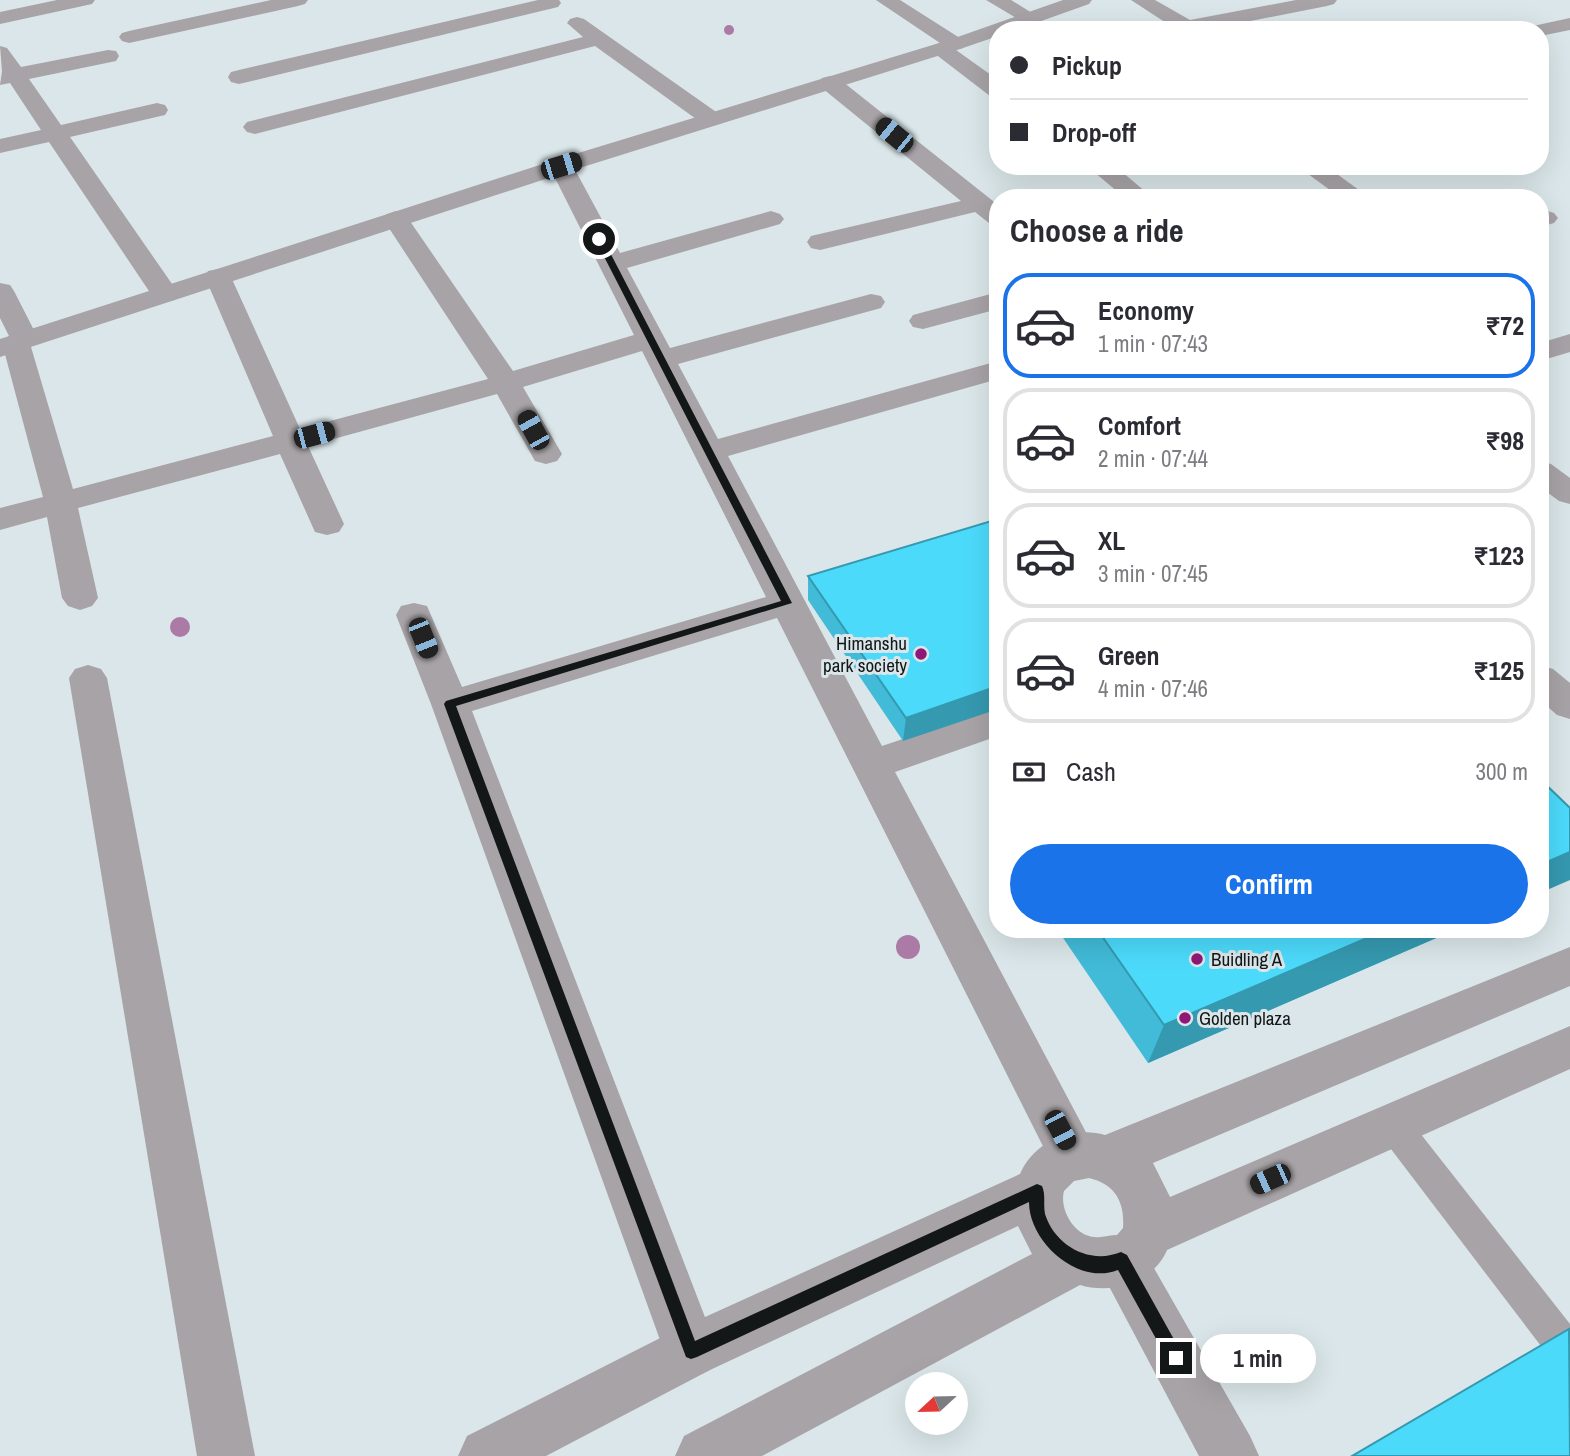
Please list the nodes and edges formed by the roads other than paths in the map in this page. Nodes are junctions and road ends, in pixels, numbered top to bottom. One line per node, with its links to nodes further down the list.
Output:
1 (85, 0): 10 (street)
2 (298, 0): 9 (street)
3 (886, 0): 22 (street)
4 (996, 0): 11 (street)
5 (1082, 0): 11 (street)
6 (1141, 0): 13 (street)
7 (1327, 0): 14 (street)
8 (550, 1): 20 (street); 25 (street)
9 (238, 6): 17 (street); 19 (street)
10 (0, 18)
11 (1030, 18): 12 (street)
12 (1022, 21)
13 (1178, 21)
14 (1224, 21)
15 (1570, 24): 16 (street)
16 (1549, 28)
17 (262, 29)
18 (989, 33): 22 (street)
19 (129, 37)
20 (598, 39): 31 (street); 32 (street)
21 (280, 46): 25 (street)
22 (949, 47): 28 (street); 29 (street)
23 (0, 52): 26 (street)
24 (108, 57): 26 (street)
25 (298, 63): 27 (street)
26 (8, 77): 33 (street)
27 (239, 77)
28 (830, 83): 31 (street); 40 (street)
29 (989, 83)
30 (157, 110): 33 (street)
31 (711, 120): 35 (street)
32 (255, 127)
33 (55, 134): 34 (street); 47 (street)
34 (0, 146)
35 (561, 166): 41 (street); 44 (street)
36 (1111, 175): 38 (street)
37 (1327, 175): 39 (street)
38 (1129, 189)
39 (1346, 189)
40 (988, 211): 43 (street)
41 (396, 219): 45 (street); 56 (street)
42 (771, 219): 44 (street)
43 (820, 242)
44 (611, 264): 54 (street)
45 (218, 277): 47 (street); 57 (street)
46 (0, 290): 52 (street)
47 (165, 295): 52 (street)
48 (871, 302): 54 (street)
49 (989, 303): 50 (street)
50 (923, 321)
51 (1570, 342): 53 (street)
52 (13, 344): 62 (street)
53 (1549, 349)
54 (655, 350): 56 (street); 58 (street)
55 (989, 373): 58 (street)
56 (506, 383): 57 (street); 59 (street)
57 (290, 441): 62 (street); 64 (street)
58 (708, 452): 65 (street)
59 (546, 454)
60 (1549, 478): 61 (street)
61 (1570, 494)
62 (61, 503): 63 (street); 66 (street)
63 (0, 519)
64 (327, 524)
65 (793, 596): 70 (street); 73 (street)
66 (80, 598)
67 (414, 615): 70 (street)
68 (88, 678): 82 (street)
69 (1549, 686): 71 (street)
70 (450, 704): 80 (street)
71 (1570, 705)
72 (989, 724): 73 (street)
73 (870, 765): 77 (street)
74 (1570, 965): 77 (street)
75 (1570, 1047): 76 (street)
76 (1393, 1125): 79 (street); 81 (lane)
77 (1090, 1156): 78 (street); 79 (street)
78 (1037, 1191): 79 (street); 80 (street)
79 (1115, 1251): 84 (street); 85 (street)
80 (691, 1351): 83 (street)
81 (1570, 1354)
82 (226, 1456)
83 (487, 1456)
84 (704, 1456)
85 (1230, 1456)

